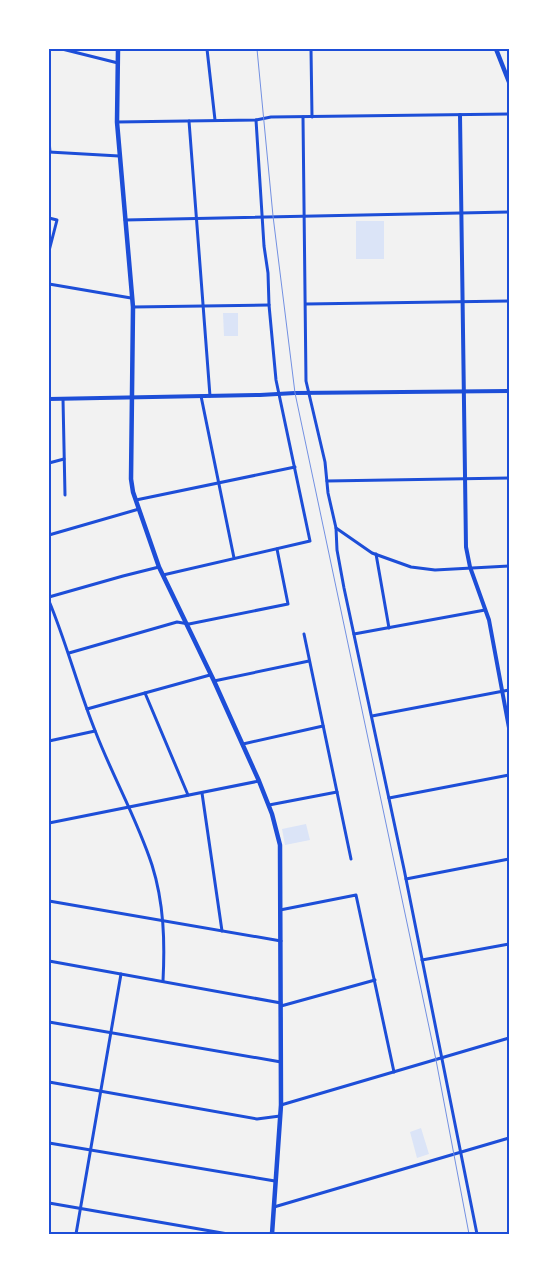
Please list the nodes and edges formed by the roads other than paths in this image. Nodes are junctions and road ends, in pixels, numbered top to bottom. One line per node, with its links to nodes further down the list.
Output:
1 (62, 49): 6 (street)
2 (118, 49): 6 (main road)
3 (207, 49): 13 (street)
4 (311, 49): 12 (street)
5 (496, 49): 7 (main road)
6 (118, 63): 16 (main road)
7 (508, 75): 8 (main road)
8 (509, 82)
9 (460, 114): 10 (street); 12 (street); 21 (street)
10 (509, 114)
11 (302, 117): 12 (street); 14 (street); 22 (street)
12 (312, 117)
13 (215, 120): 14 (street); 15 (street)
14 (256, 120): 23 (street)
15 (189, 121): 16 (street); 25 (street)
16 (117, 122): 19 (main road)
17 (49, 141): 18 (street)
18 (49, 152): 19 (street)
19 (119, 156): 26 (main road)
20 (509, 212): 21 (street)
21 (462, 213): 22 (street); 31 (street)
22 (304, 216): 23 (street); 32 (street)
23 (262, 217): 25 (street); 33 (street)
24 (49, 218): 27 (street)
25 (197, 219): 26 (street); 34 (street)
26 (125, 220): 29 (main road)
27 (49, 251)
28 (49, 284): 29 (street)
29 (131, 298): 35 (main road)
30 (509, 301): 31 (street)
31 (463, 302): 32 (street); 37 (street)
32 (306, 304): 39 (street)
33 (269, 305): 34 (street); 38 (street)
34 (203, 306): 35 (street); 41 (street)
35 (133, 307): 43 (main road)
36 (509, 391): 37 (street)
37 (465, 392): 39 (street); 49 (street)
38 (280, 394): 39 (street); 41 (street); 47 (street)
39 (309, 394): 50 (street)
40 (201, 396): 41 (street); 43 (street); 51 (street)
41 (210, 396)
42 (63, 398): 43 (street); 44 (street); 45 (street)
43 (132, 398): 53 (main road)
44 (49, 399)
45 (64, 459): 46 (street); 52 (street)
46 (49, 463)
47 (294, 467): 51 (street); 57 (street)
48 (509, 478): 49 (street)
49 (466, 479): 50 (street); 62 (street)
50 (327, 481): 55 (street)
51 (218, 483): 53 (street); 59 (street)
52 (65, 495)
53 (136, 500): 54 (main road)
54 (139, 509): 56 (street); 61 (main road)
55 (336, 528): 58 (street); 69 (street)
56 (49, 535)
57 (277, 549): 59 (street); 66 (street)
58 (376, 554): 62 (street); 67 (street)
59 (234, 558): 63 (street)
60 (509, 566): 62 (street)
61 (159, 567): 63 (main road); 64 (street)
62 (470, 567): 65 (street)
63 (163, 575): 66 (main road)
64 (49, 599): 70 (street)
65 (485, 610): 67 (street); 75 (street)
66 (186, 623): 70 (street); 72 (main road)
67 (389, 628): 69 (street)
68 (304, 634): 71 (street)
69 (354, 634): 78 (street)
70 (69, 653): 77 (street)
71 (309, 661): 73 (street); 79 (street)
72 (210, 675): 73 (main road); 76 (street)
73 (214, 682): 83 (main road)
74 (509, 690): 75 (street)
75 (502, 692): 78 (street); 80 (street)
76 (145, 693): 77 (street); 88 (street)
77 (87, 708): 81 (street)
78 (372, 716): 89 (street)
79 (323, 726): 83 (street); 86 (street)
80 (509, 728)
81 (95, 731): 82 (street); 91 (street)
82 (49, 741)
83 (243, 744): 85 (main road)
84 (509, 775): 89 (street)
85 (259, 782): 87 (street); 90 (main road)
86 (337, 792): 90 (street); 93 (street)
87 (202, 793): 88 (street); 99 (street)
88 (188, 796): 91 (street)
89 (389, 798): 95 (street)
90 (269, 806): 97 (main road)
91 (129, 807): 92 (street); 98 (street)
92 (49, 824)
93 (351, 859)
94 (509, 859): 95 (street)
95 (406, 879): 102 (street)
96 (49, 901): 98 (street)
97 (280, 910): 100 (main road); 105 (street)
98 (163, 921): 99 (street); 106 (street)
99 (222, 931): 100 (street)
100 (281, 941): 107 (main road)
101 (509, 944): 102 (street)
102 (422, 960): 111 (street)
103 (49, 961): 104 (street)
104 (121, 974): 106 (street); 109 (street)
105 (375, 980): 107 (street); 113 (street)
106 (163, 981): 107 (street)
107 (281, 1004): 112 (main road)
108 (49, 1022): 109 (street)
109 (111, 1032): 112 (street); 115 (street)
110 (509, 1038): 111 (street)
111 (443, 1058): 113 (street); 121 (street)
112 (281, 1062): 116 (main road)
113 (394, 1072): 116 (street)
114 (49, 1082): 115 (street)
115 (101, 1091): 117 (street); 120 (street)
116 (281, 1105): 117 (main road)
117 (280, 1116): 122 (main road)
118 (509, 1138): 121 (street)
119 (49, 1142): 120 (street)
120 (90, 1150): 122 (street); 125 (street)
121 (461, 1152): 124 (street); 129 (street)
122 (275, 1181): 124 (main road)
123 (49, 1203): 125 (street)
124 (274, 1207): 128 (main road)
125 (80, 1208): 126 (street); 127 (street)
126 (76, 1234)
127 (228, 1234)
128 (272, 1234)
129 (477, 1234)

